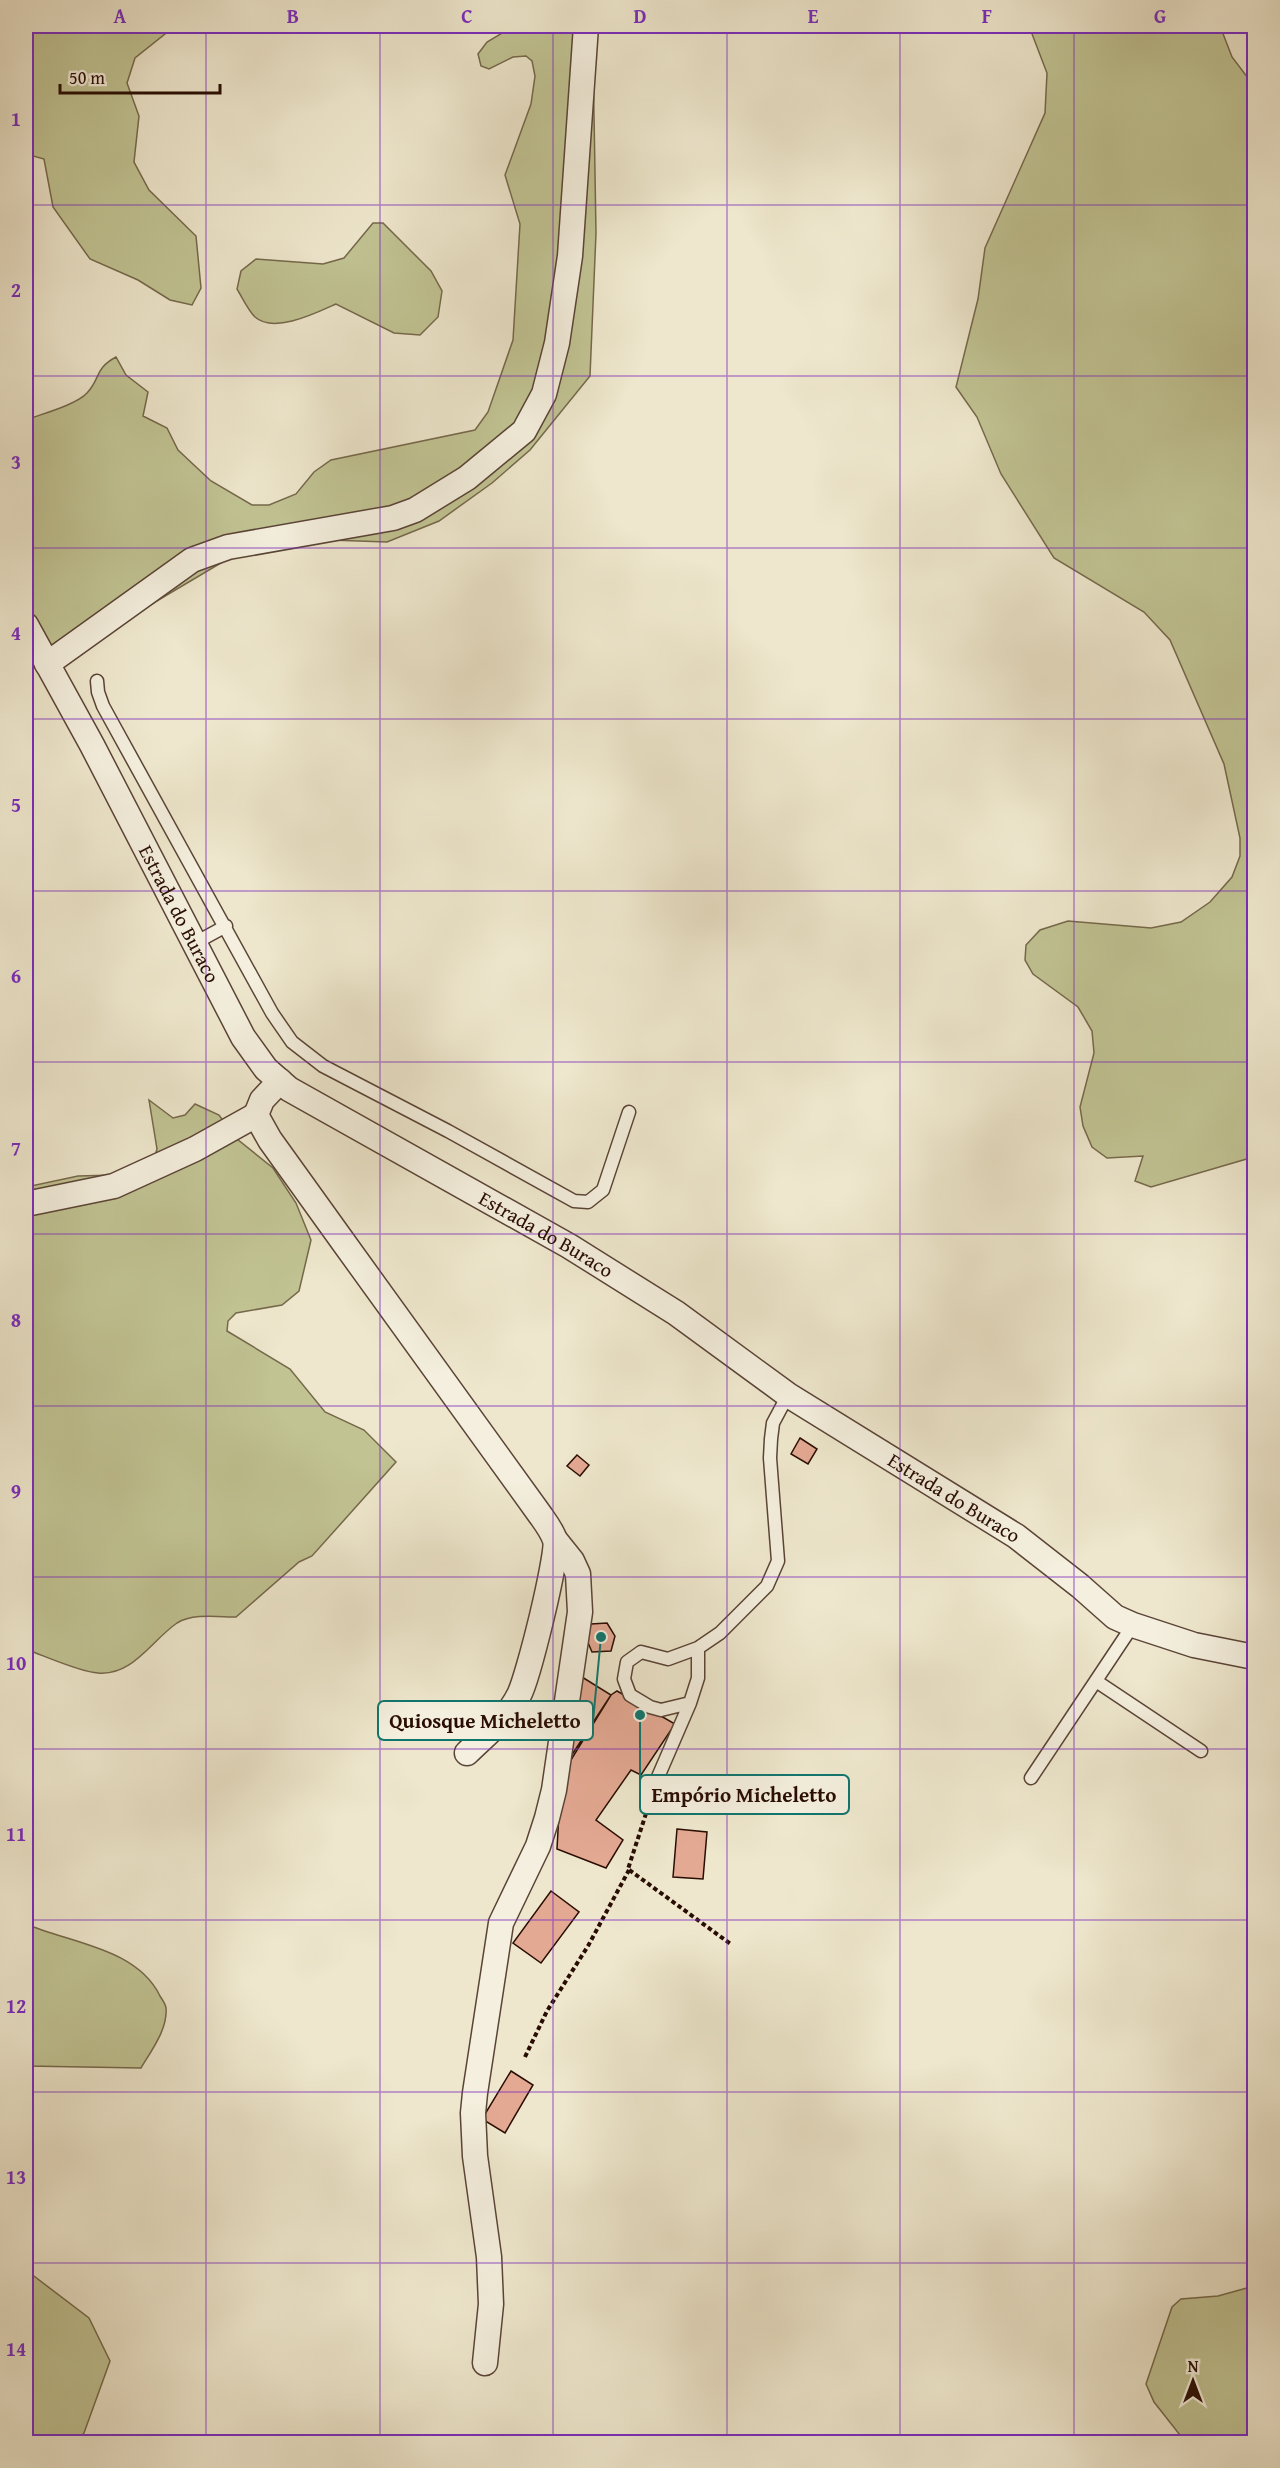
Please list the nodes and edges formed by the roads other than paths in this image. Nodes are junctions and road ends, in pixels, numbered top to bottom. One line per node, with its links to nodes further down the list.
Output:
1 (586, 26): 3 (street)
2 (26, 625): 3 (street, Estrada do Buraco)
3 (47, 664): 6 (street, Estrada do Buraco)
4 (97, 681): 5 (lane)
5 (226, 926): 6 (lane); 8 (lane)
6 (195, 943): 7 (street, Estrada do Buraco)
7 (280, 1081): 9 (street); 11 (street, Estrada do Buraco)
8 (629, 1112)
9 (256, 1115): 10 (street); 12 (street)
10 (26, 1204)
11 (788, 1395): 13 (street, Estrada do Buraco); 14 (lane)
12 (556, 1541): 19 (street); 22 (street)
13 (1133, 1625): 15 (street, Estrada do Buraco); 16 (lane)
14 (698, 1648): 17 (lane); 17 (lane)
15 (1254, 1657)
16 (1096, 1681): 18 (lane); 21 (lane)
17 (690, 1703): 20 (lane)
18 (1201, 1751)
19 (467, 1753)
20 (658, 1777)
21 (1031, 1778)
22 (485, 2363)

